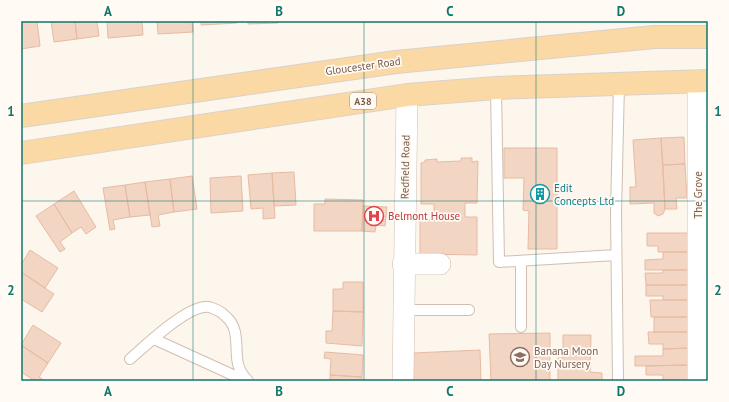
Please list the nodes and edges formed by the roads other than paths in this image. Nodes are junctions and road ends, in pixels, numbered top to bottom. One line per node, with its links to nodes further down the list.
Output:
1 (708, 28): 2 (main road)
2 (654, 37): 3 (main road, Gloucester Road); 8 (main road, Gloucester Road)
3 (708, 37)
4 (703, 81): 5 (main road, A38); 22 (street, The Grove)
5 (619, 84): 6 (main road, A38); 10 (lane)
6 (496, 88): 7 (main road, A38); 11 (lane)
7 (406, 94): 9 (main road, A38); 12 (street, Redfield Road)
8 (21, 116)
9 (21, 153)
10 (616, 255): 11 (lane); 21 (lane)
11 (521, 262): 16 (lane)
12 (403, 264): 13 (street); 14 (street, Redfield Road)
13 (440, 264)
14 (403, 310): 15 (lane); 20 (street, Redfield Road)
15 (469, 310)
16 (521, 327)
17 (154, 339): 18 (lane); 19 (lane); 19 (lane)
18 (130, 359)
19 (247, 381)
20 (403, 381)
21 (618, 381)
22 (698, 381)

